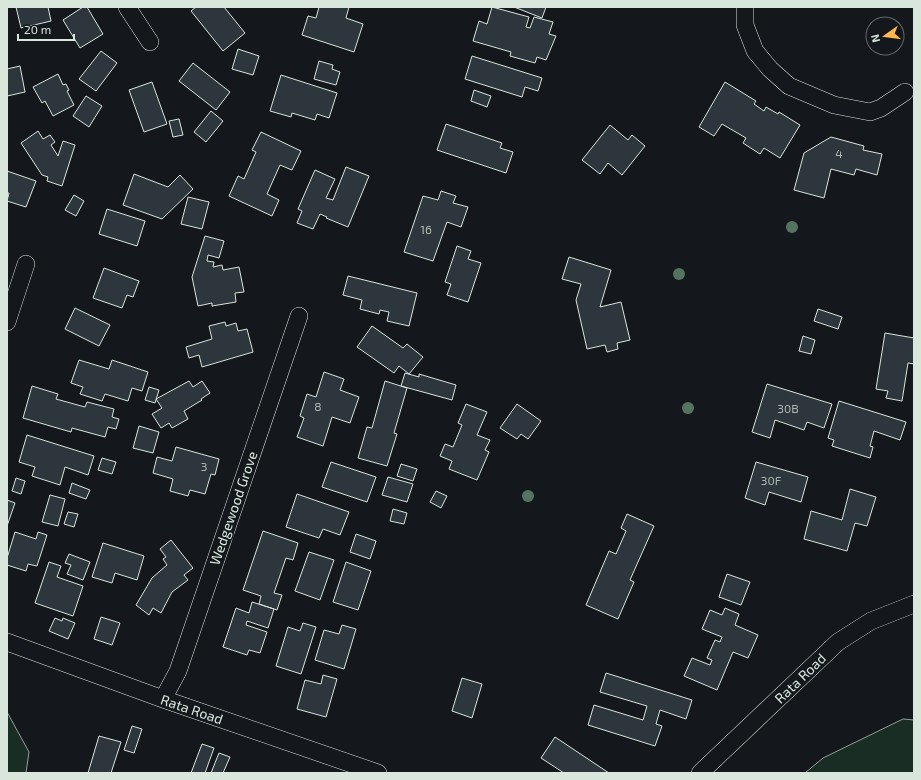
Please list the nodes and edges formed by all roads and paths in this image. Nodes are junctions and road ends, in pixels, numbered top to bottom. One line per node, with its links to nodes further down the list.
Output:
1 (127, 7): 3 (street)
2 (745, 7): 4 (street)
3 (150, 42)
4 (905, 92)
5 (26, 264): 7 (street)
6 (299, 316): 10 (street, Wedgewood Grove)
7 (7, 322)
8 (914, 604): 12 (street, Rata Road)
9 (7, 642): 10 (street, Rata Road)
10 (163, 699): 11 (street, Rata Road)
11 (378, 773)
12 (700, 773)

